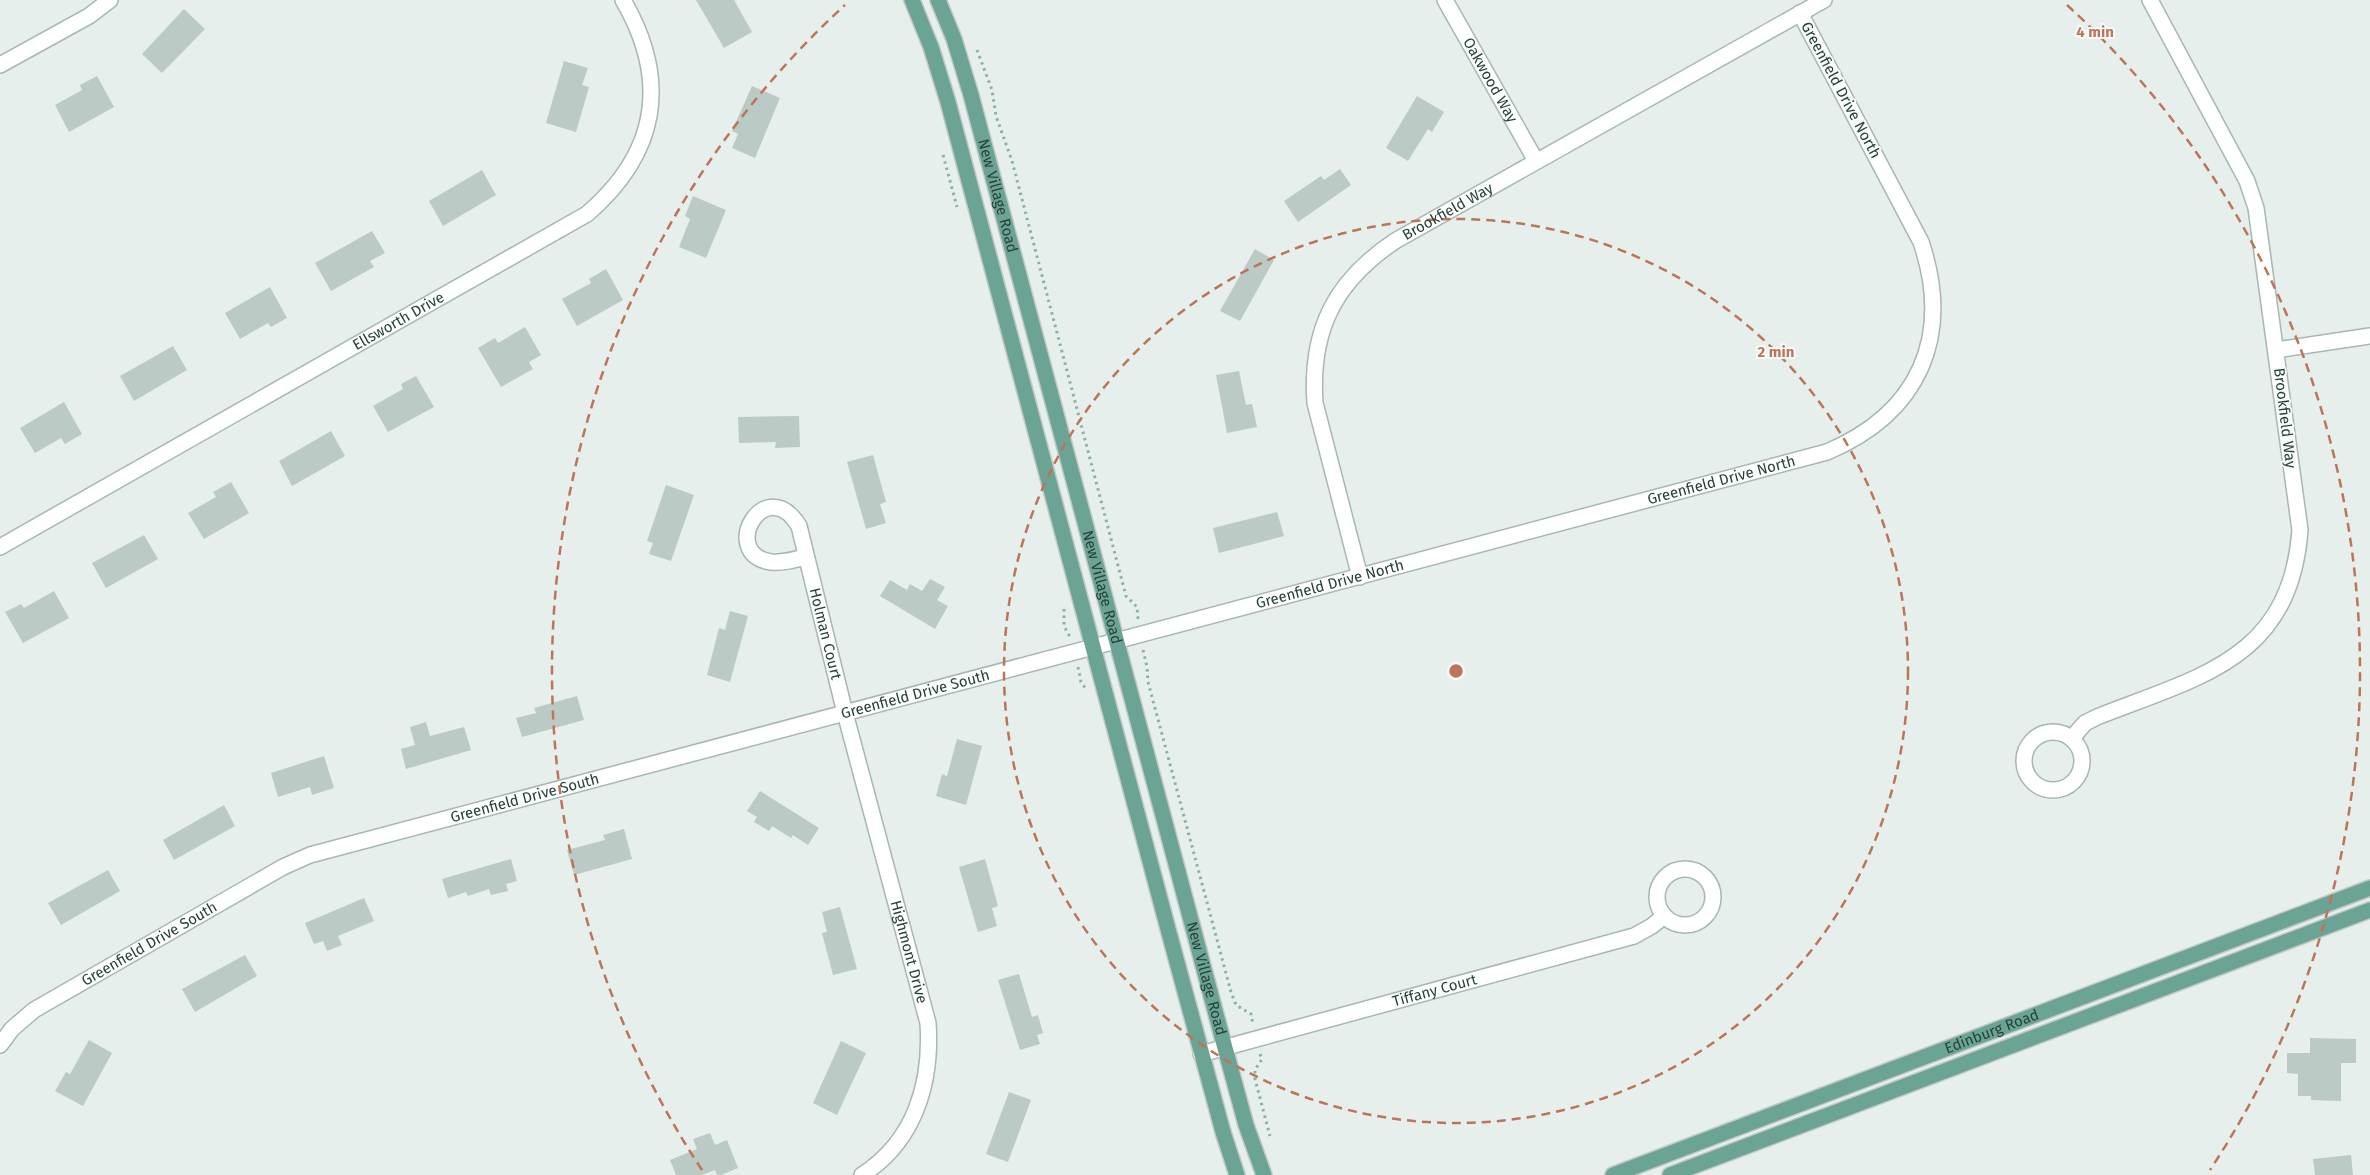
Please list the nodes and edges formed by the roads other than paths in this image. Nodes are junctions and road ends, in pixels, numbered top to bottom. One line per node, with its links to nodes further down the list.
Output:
1 (110, 0): 9 (street)
2 (623, 0): 13 (street, Ellsworth Drive)
3 (912, 0): 17 (main road, New Village Road)
4 (938, 0): 16 (main road, New Village Road)
5 (1445, 0): 10 (street, Oakwood Way)
6 (1824, 0): 8 (street, Brookfield Way)
7 (2150, 0): 12 (street, Brookfield Way)
8 (1800, 13): 10 (street, Brookfield Way); 15 (street, Greenfield Drive North)
9 (0, 66)
10 (1536, 161): 15 (street, Brookfield Way)
11 (2370, 336): 12 (street)
12 (2276, 350): 19 (street, Brookfield Way)
13 (0, 547)
14 (805, 557): 18 (street, Holman Court)
15 (1360, 577): 16 (street, Greenfield Drive North)
16 (1116, 642): 17 (street, Greenfield Drive South); 24 (main road, New Village Road)
17 (1092, 647): 18 (street, Greenfield Drive South); 25 (main road, New Village Road)
18 (845, 713): 23 (street, Greenfield Drive South); 26 (street, Highmont Drive)
19 (2072, 738)
20 (2370, 888): 29 (main road, Edinburg Road)
21 (2370, 910): 30 (main road, Edinburg Road)
22 (1664, 916): 24 (street, Tiffany Court)
23 (0, 1045)
24 (1225, 1048): 25 (street, Tiffany Court); 28 (main road, New Village Road)
25 (1202, 1054): 27 (main road, New Village Road)
26 (862, 1175)
27 (1237, 1175)
28 (1264, 1175)
29 (1613, 1175)
30 (1670, 1175)

